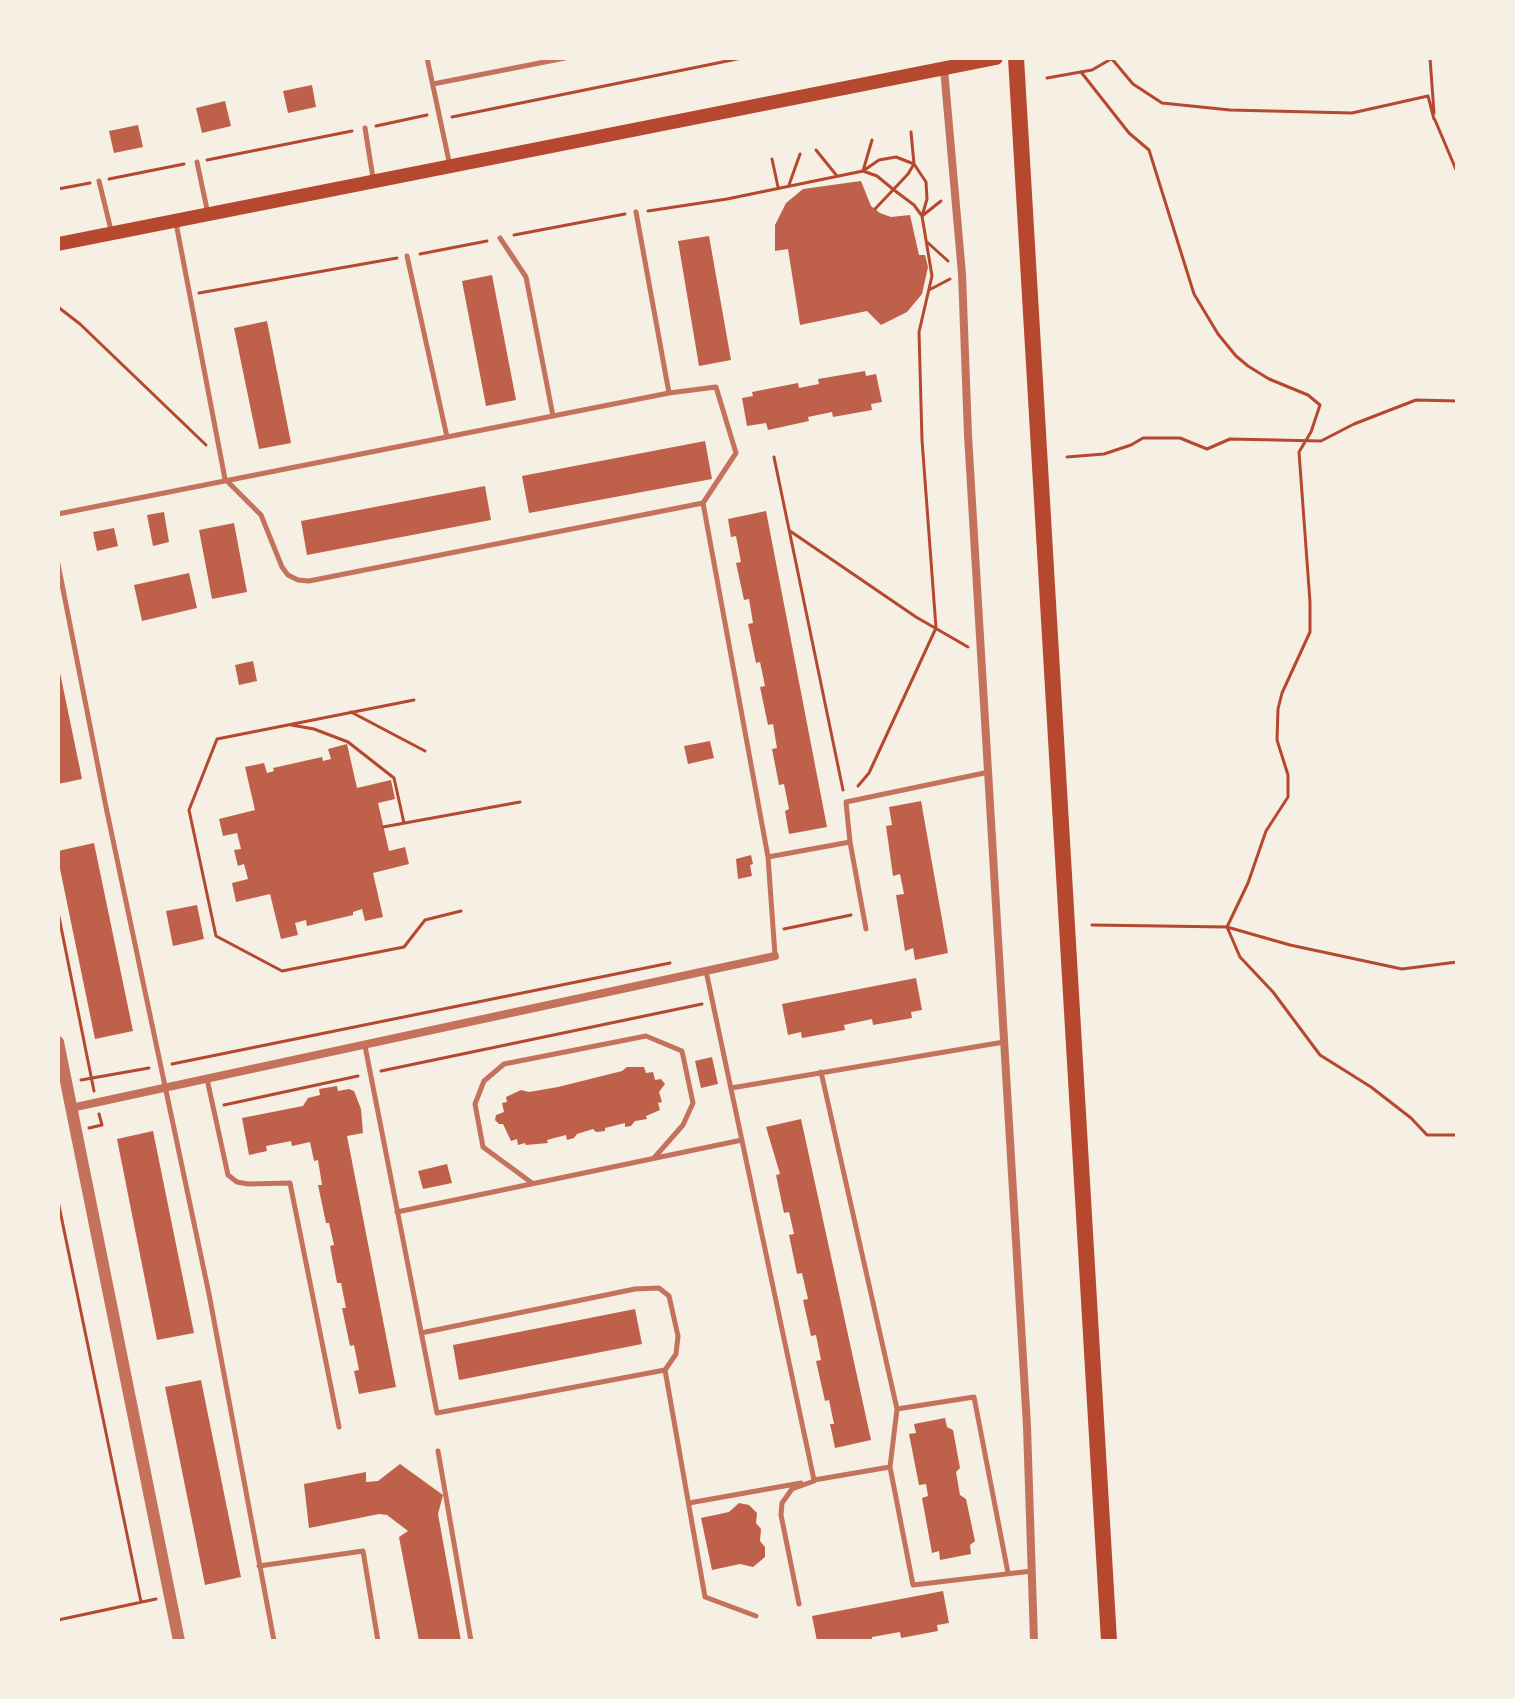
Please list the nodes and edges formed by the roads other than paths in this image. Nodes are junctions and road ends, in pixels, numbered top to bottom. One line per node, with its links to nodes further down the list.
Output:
1 (427, 58): 6 (lane)
2 (565, 58): 6 (lane)
3 (996, 58): 5 (main road)
4 (1016, 58): 62 (highway)
5 (944, 69): 9 (main road); 26 (street)
6 (433, 84): 9 (lane)
7 (365, 128): 11 (lane)
8 (197, 162): 13 (lane)
9 (450, 167): 11 (main road)
10 (99, 181): 15 (lane)
11 (374, 183): 13 (main road)
12 (636, 212): 19 (lane)
13 (208, 215): 14 (main road)
14 (175, 222): 15 (main road); 22 (lane)
15 (112, 234): 17 (main road)
16 (500, 238): 20 (lane)
17 (58, 244)
18 (407, 256): 21 (lane)
19 (669, 393): 20 (lane); 23 (lane)
20 (553, 416): 21 (lane)
21 (447, 437): 22 (lane)
22 (225, 479): 23 (lane); 24 (lane)
23 (703, 503): 28 (lane)
24 (58, 514)
25 (58, 564): 37 (lane)
26 (989, 772): 27 (lane); 33 (street)
27 (850, 842): 28 (lane); 29 (lane)
28 (768, 857): 30 (lane)
29 (866, 929)
30 (775, 956): 31 (street)
31 (706, 971): 34 (street); 38 (lane)
32 (58, 1042): 39 (street)
33 (1004, 1042): 35 (lane); 53 (street)
34 (364, 1045): 36 (street); 43 (lane)
35 (821, 1072): 38 (lane); 46 (lane)
36 (207, 1079): 37 (street); 47 (lane)
37 (167, 1087): 39 (street); 52 (lane)
38 (731, 1088): 40 (lane)
39 (65, 1110): 57 (street)
40 (742, 1140): 41 (lane); 50 (lane)
41 (654, 1158): 42 (lane); 42 (lane)
42 (532, 1183): 43 (lane)
43 (397, 1212): 44 (lane)
44 (421, 1333): 45 (lane); 45 (lane)
45 (665, 1370): 51 (lane)
46 (897, 1409): 49 (lane); 54 (lane)
47 (339, 1427)
48 (438, 1451): 60 (lane)
49 (890, 1467): 50 (lane); 54 (lane)
50 (814, 1480): 51 (lane); 55 (lane)
51 (689, 1503): 56 (lane)
52 (259, 1566): 58 (lane); 59 (lane)
53 (1032, 1571): 54 (lane); 61 (street)
54 (1008, 1573)
55 (799, 1604)
56 (756, 1616)
57 (179, 1641)
58 (274, 1641)
59 (378, 1641)
60 (471, 1641)
61 (1034, 1641)
62 (1109, 1641)

